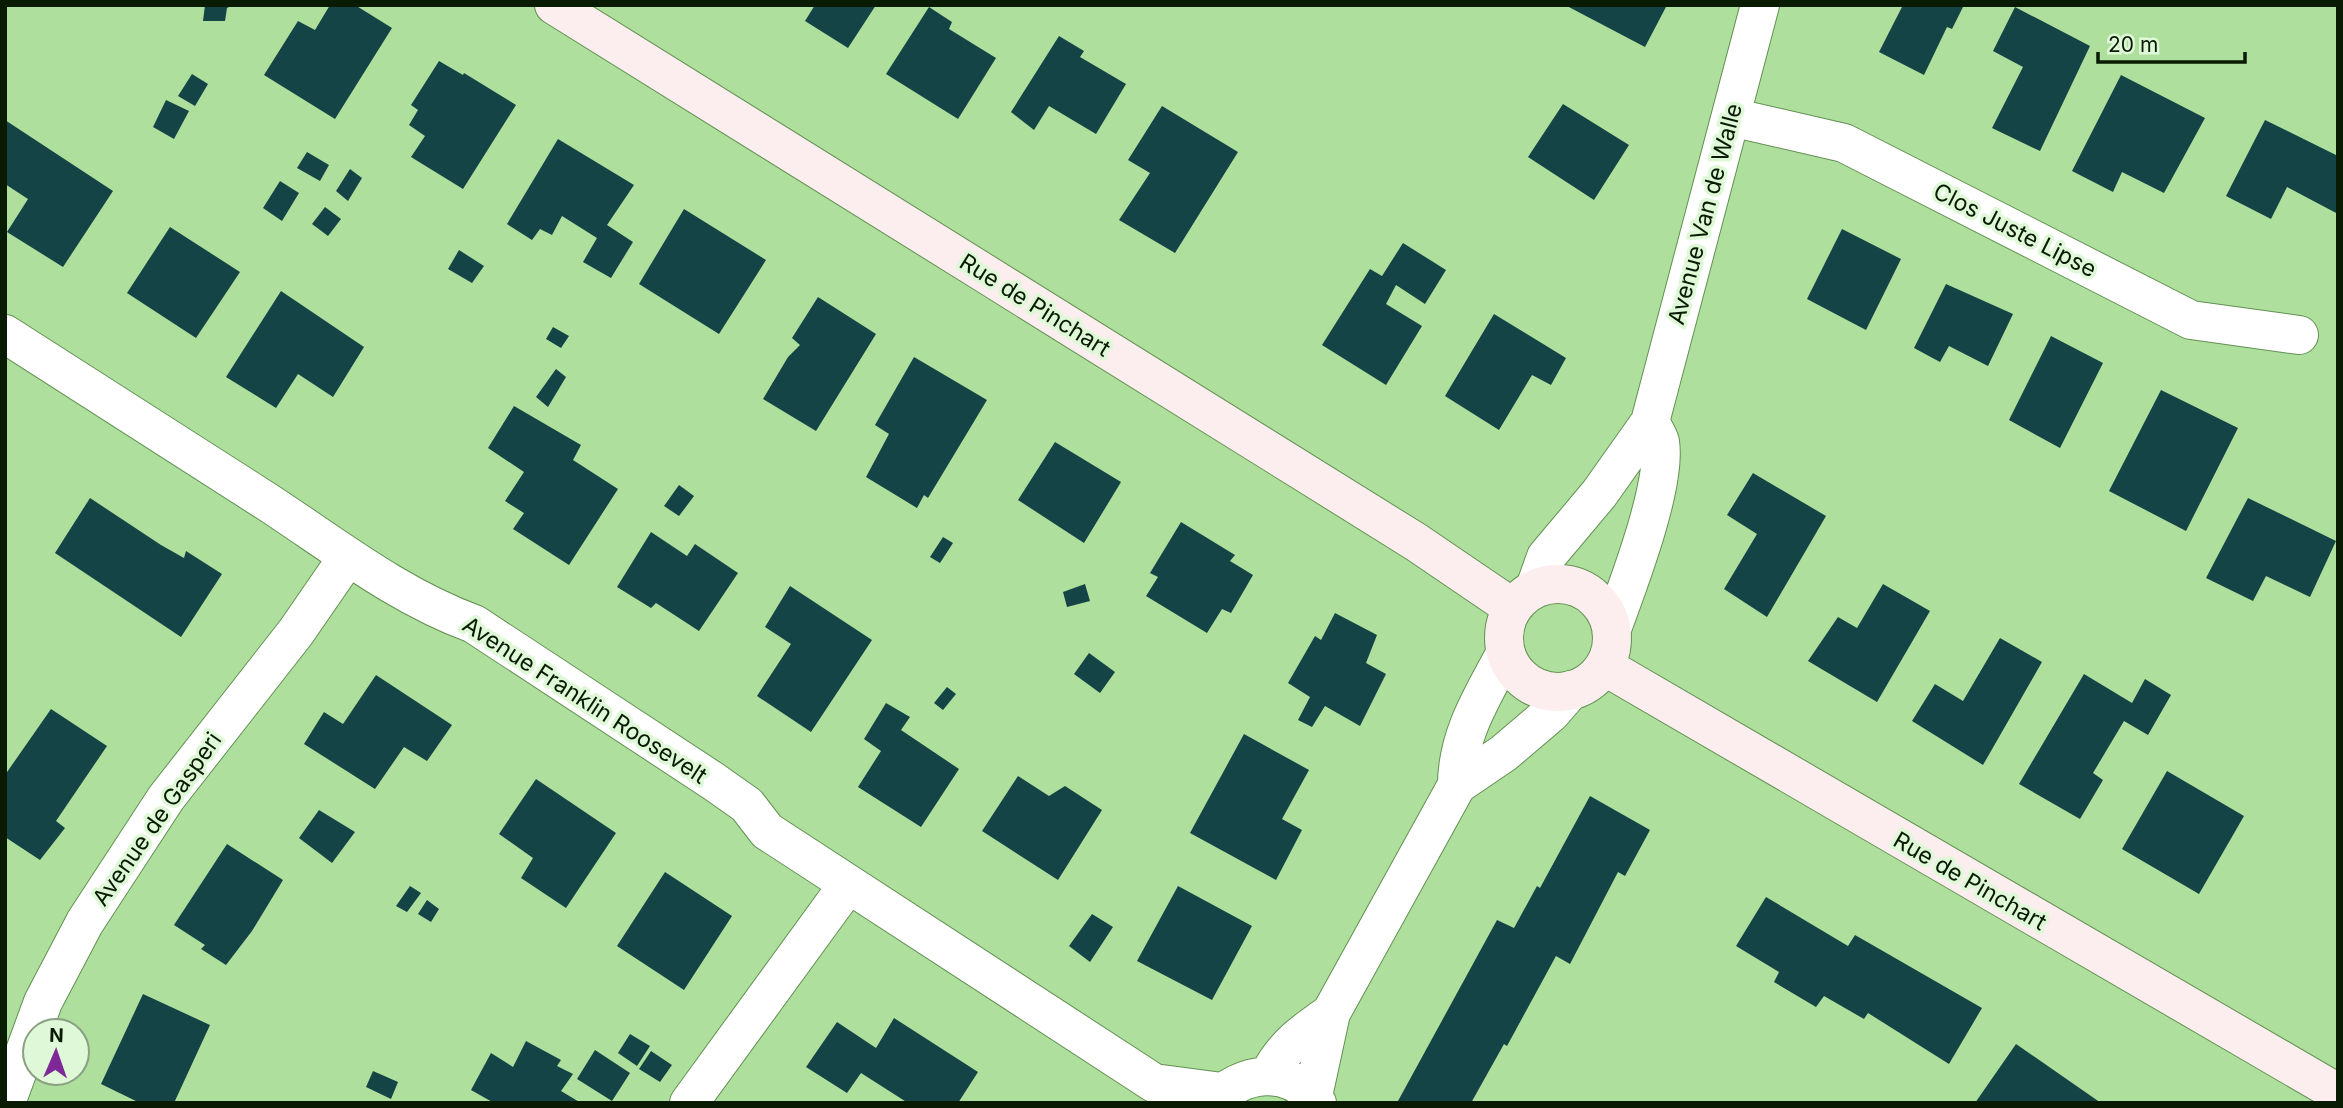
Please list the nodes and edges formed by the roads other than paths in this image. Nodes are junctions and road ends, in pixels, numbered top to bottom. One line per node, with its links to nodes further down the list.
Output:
1 (554, 5): 8 (main road, Rue de Pinchart)
2 (1760, 5): 3 (street, Avenue Van de Walle)
3 (1731, 117): 5 (street, Clos Juste Lipse); 6 (street, Avenue Van de Walle)
4 (5, 334): 7 (street, Avenue Franklin Roosevelt)
5 (2299, 335)
6 (1650, 422): 8 (street, Avenue Van de Walle); 9 (street)
7 (347, 558): 14 (street, Avenue Franklin Roosevelt); 21 (street, Avenue de Gasperi)
8 (1525, 597): 9 (main road); 10 (main road)
9 (1613, 626): 11 (main road)
10 (1504, 654): 12 (main road); 13 (street)
11 (1604, 666): 12 (main road); 18 (main road, Rue de Pinchart)
12 (1571, 690): 13 (street)
13 (1457, 785): 15 (street)
14 (847, 886): 17 (street, Avenue Franklin Roosevelt); 22 (street)
15 (1331, 1013): 16 (street); 20 (street)
16 (1269, 1075): 19 (street); 20 (street)
17 (1159, 1093): 19 (street, Avenue Franklin Roosevelt)
18 (2338, 1093)
19 (1217, 1097)
20 (1315, 1100)
21 (6, 1103)
22 (689, 1103)

